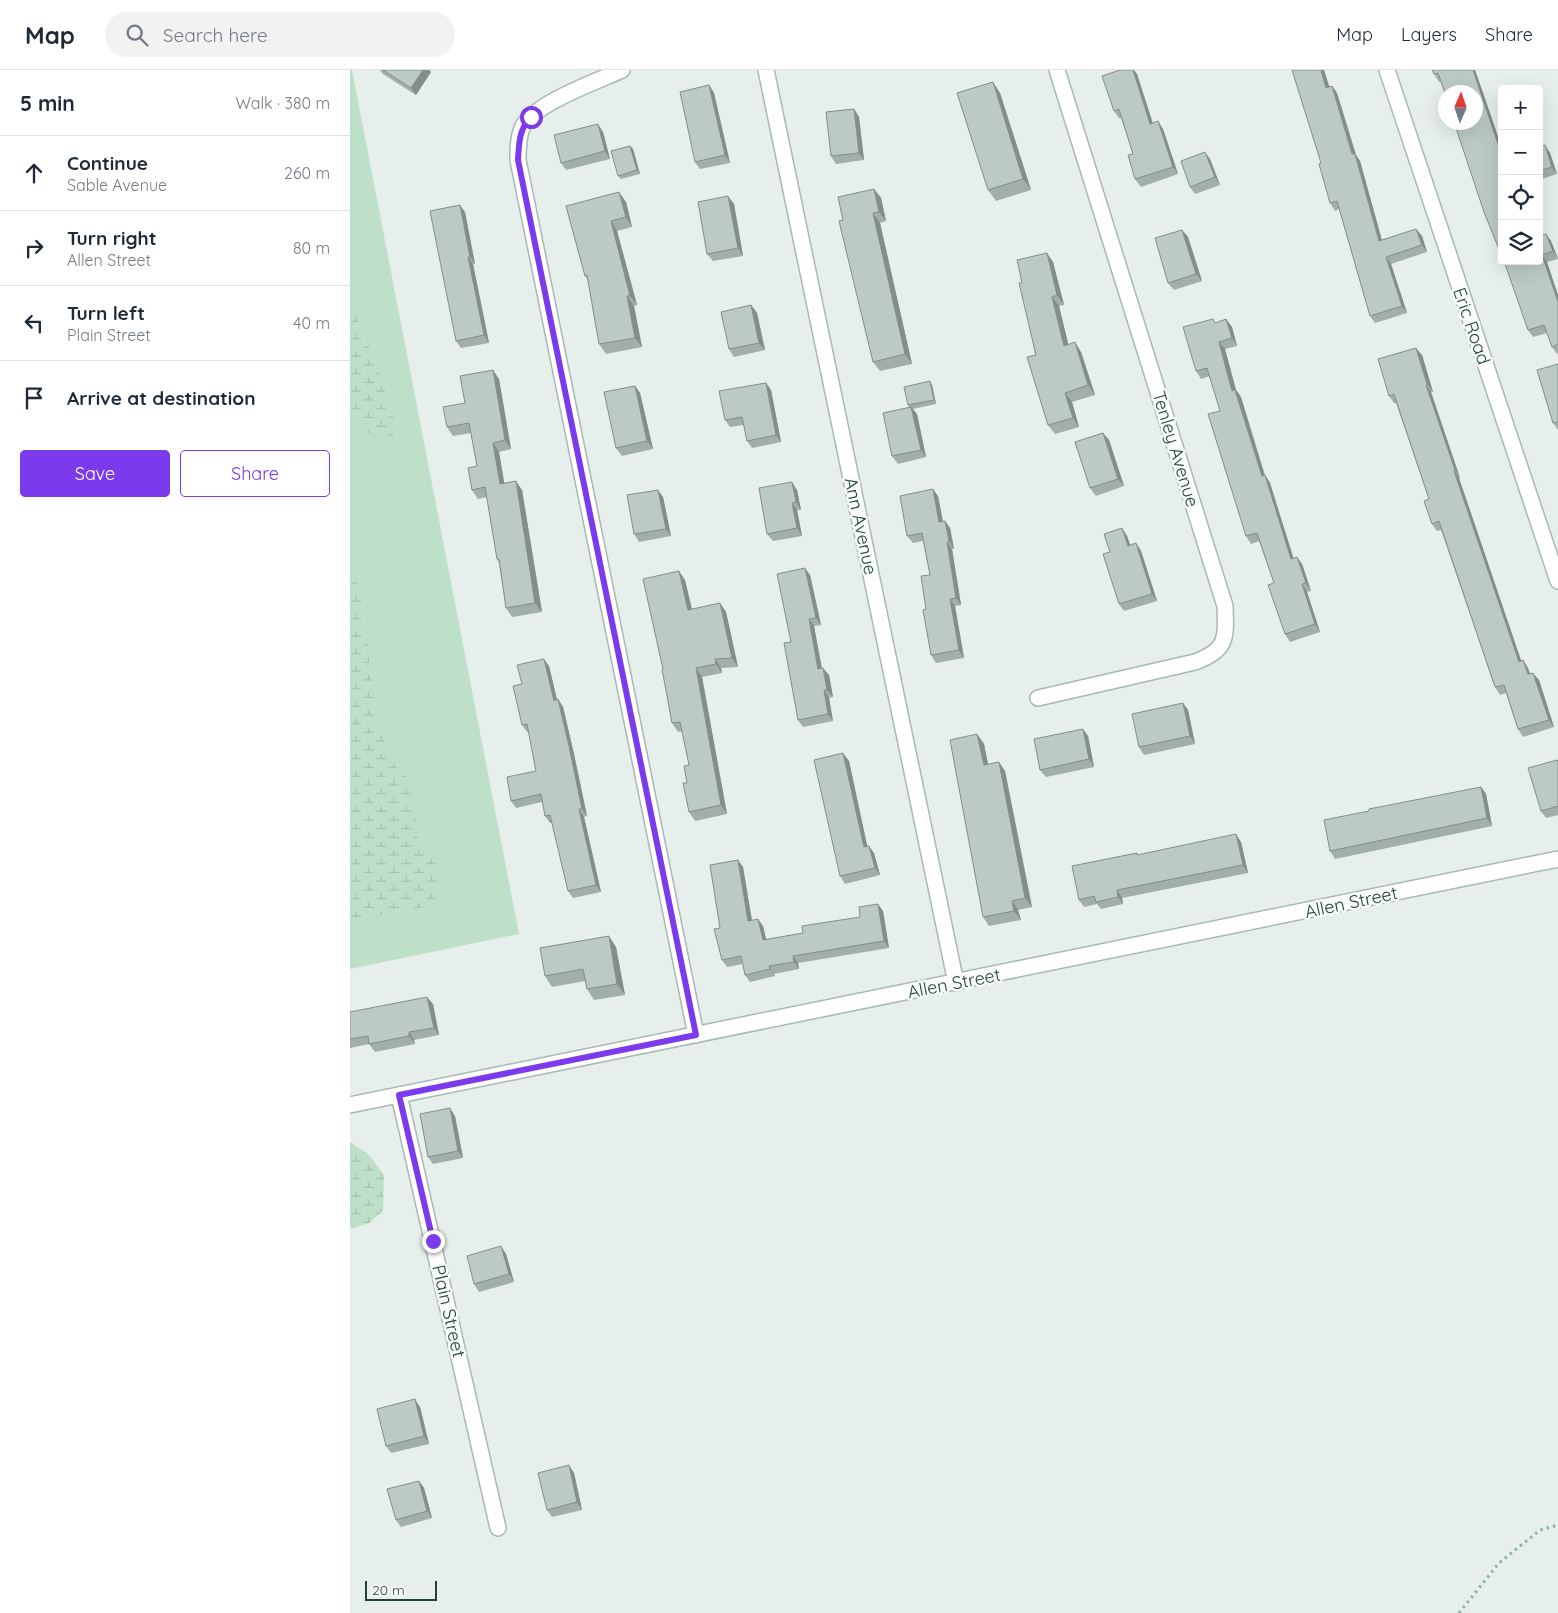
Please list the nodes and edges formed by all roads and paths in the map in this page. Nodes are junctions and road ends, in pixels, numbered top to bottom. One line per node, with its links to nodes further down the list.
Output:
1 (622, 70): 9 (street)
2 (766, 70): 8 (street, Ann Avenue)
3 (1057, 70): 6 (street, Tenley Avenue)
4 (1387, 70): 5 (street, Eric Road)
5 (1558, 582)
6 (1038, 698)
7 (1558, 859): 8 (street, Allen Street)
8 (956, 983): 9 (street, Allen Street)
9 (696, 1035): 10 (street, Allen Street)
10 (399, 1095): 11 (street, Allen Street); 13 (street, Plain Street)
11 (350, 1105)
12 (1558, 1525): 14 (path)
13 (498, 1528)
14 (1459, 1613)

